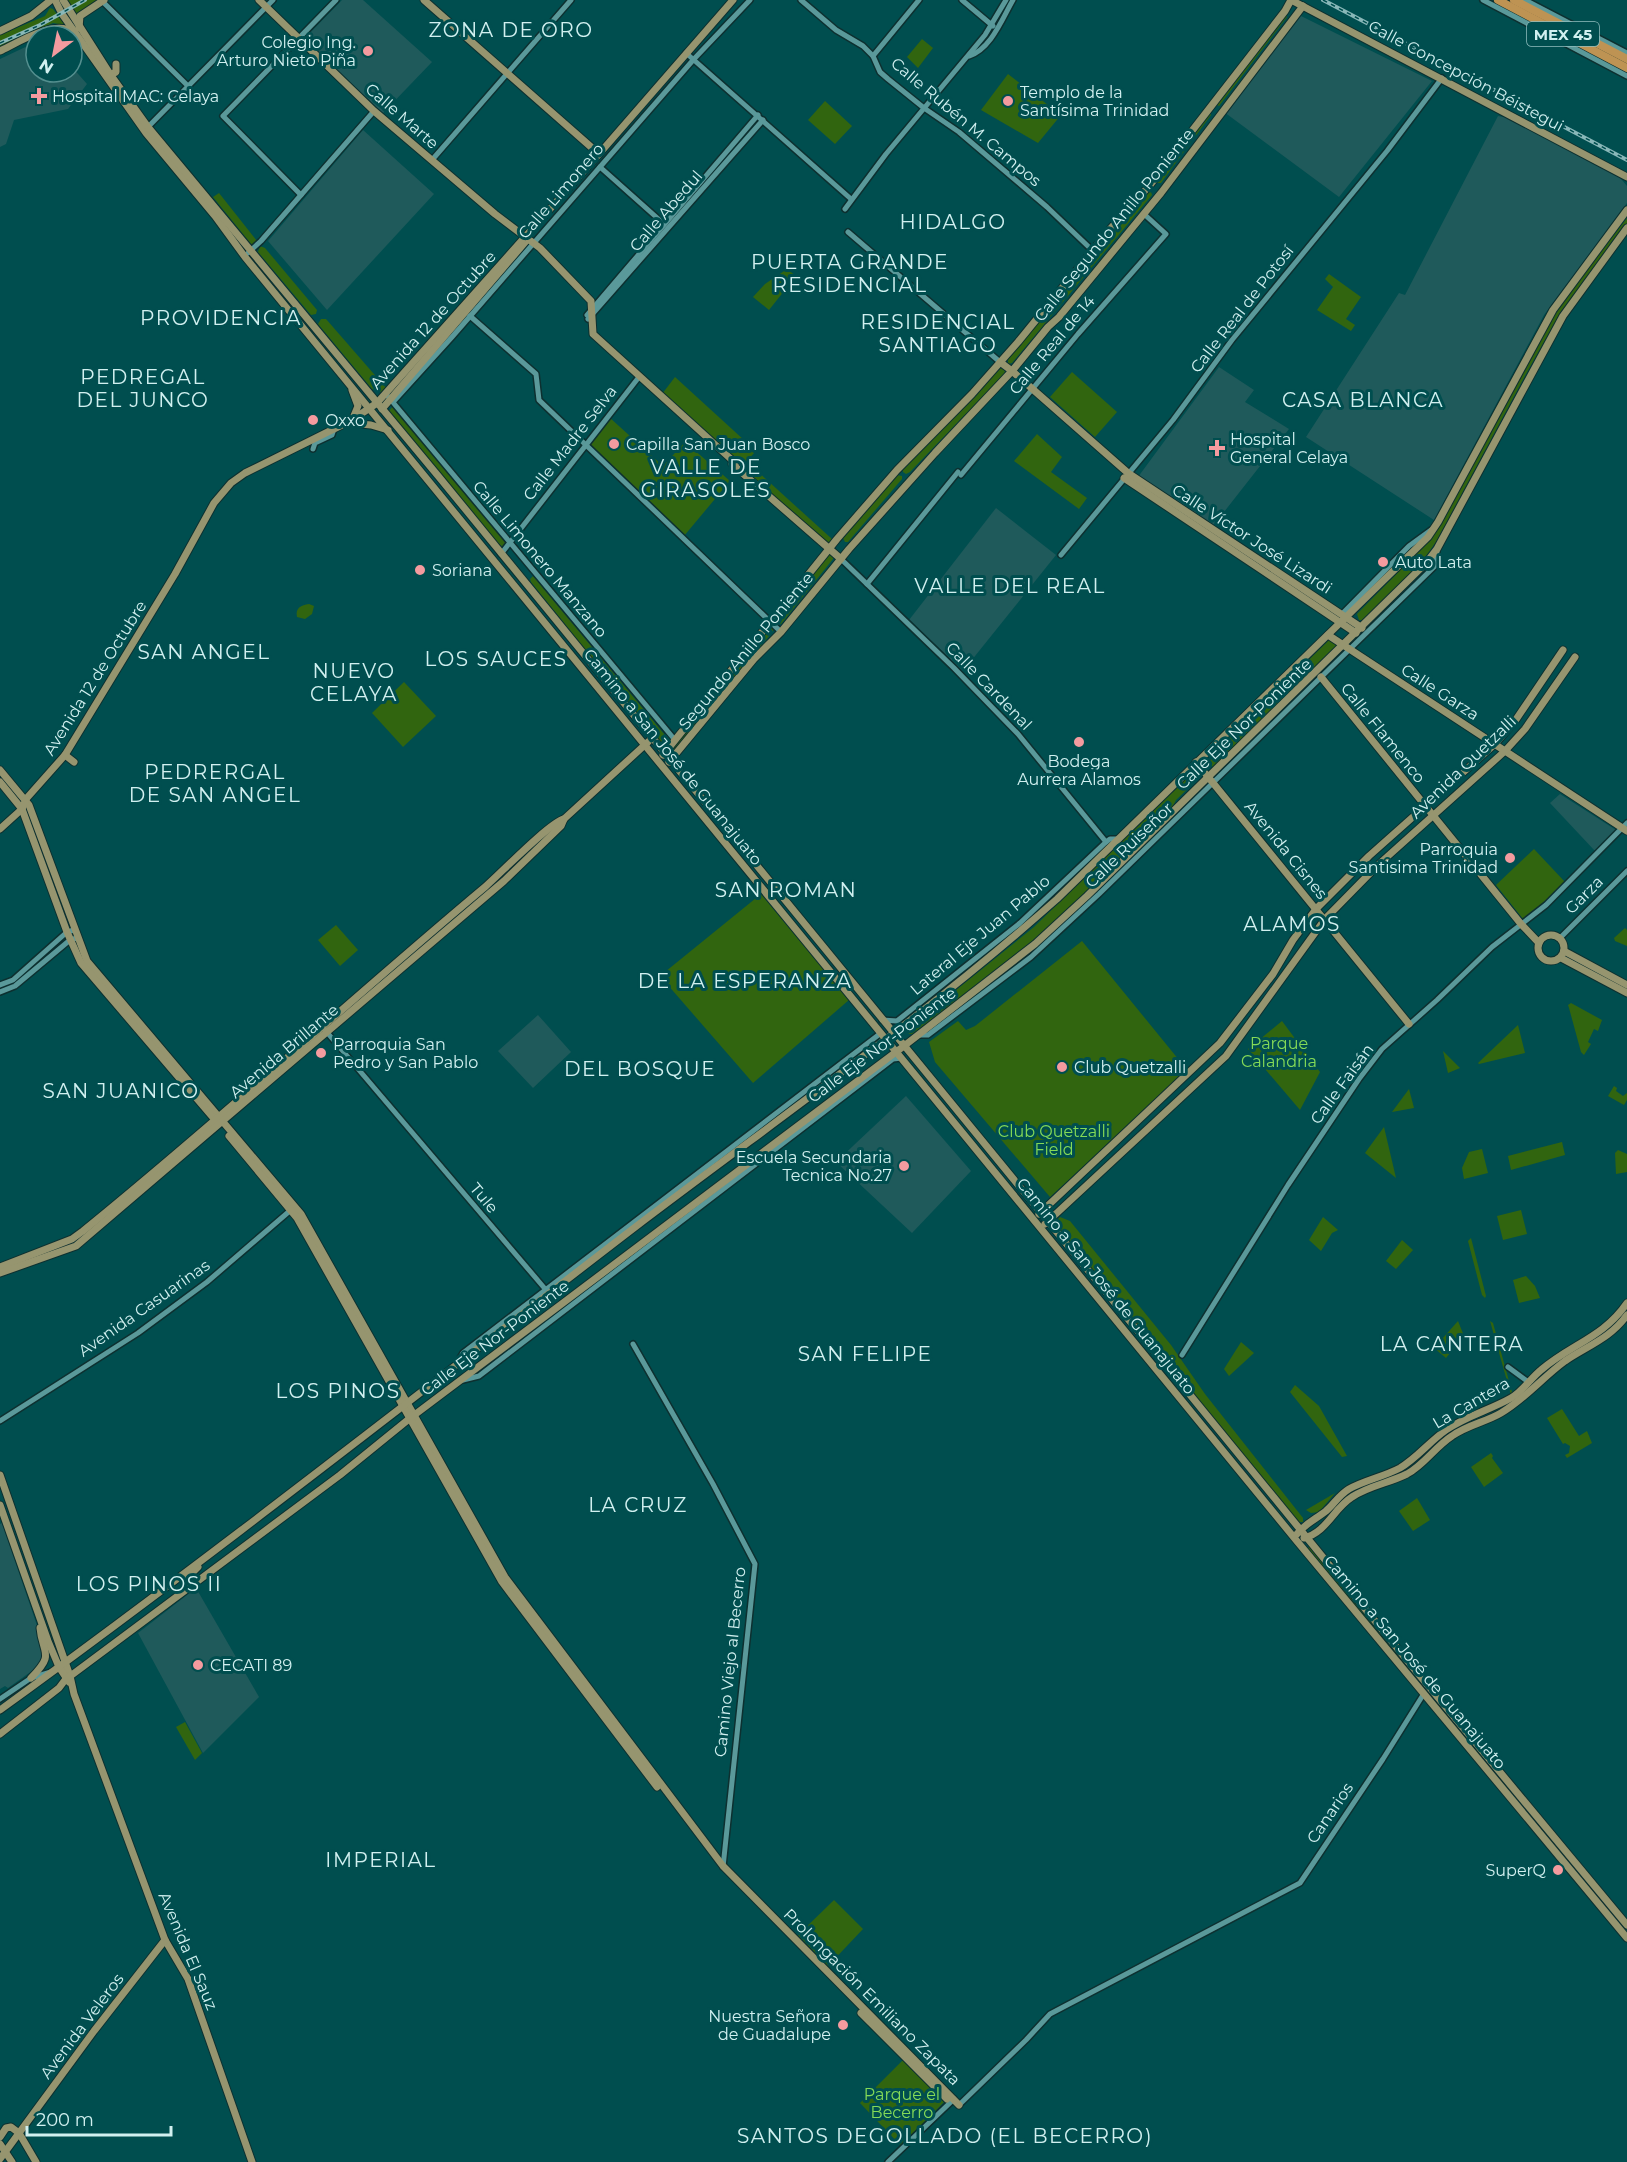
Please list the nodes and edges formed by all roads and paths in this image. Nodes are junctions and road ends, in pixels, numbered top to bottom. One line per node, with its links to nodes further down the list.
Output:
1 (45, 0): 25 (main road)
2 (53, 0): 25 (main road); 28 (main road, Camino a San José de Guanajuato)
3 (63, 0): 29 (main road, Camino a San José de Guanajuato)
4 (103, 0): 30 (main road); 48 (street)
5 (259, 0): 24 (main road, Calle Marte)
6 (273, 0): 24 (street)
7 (336, 0): 34 (street)
8 (424, 0): 44 (main road)
9 (571, 0): 44 (street)
10 (733, 0): 39 (main road, Avenida 12 de Octubre)
11 (739, 0): 39 (main road, Avenida 12 de Octubre)
12 (750, 0): 39 (street)
13 (801, 0): 40 (street, Calle Rubén M. Campos)
14 (919, 0): 40 (street)
15 (962, 0): 31 (street)
16 (1006, 0): 31 (street)
17 (1013, 0): 31 (street)
18 (1291, 0): 23 (main road, Calle Concepción Béistegui); 26 (main road, Calle Segundo Anillo Poniente)
19 (1483, 0): 46 (street)
20 (1498, 0): 43 (highway, MEX 45)
21 (1514, 0): 41 (highway, MEX 45)
22 (1525, 0): 38 (street)
23 (1303, 6): 27 (main road, Calle Segundo Anillo Poniente); 47 (main road, Calle Concepción Béistegui)
24 (266, 8): 34 (main road, Calle Marte); 48 (street)
25 (40, 10): 32 (main road)
26 (1285, 11): 27 (street); 49 (main road, Calle Segundo Anillo Poniente)
27 (1295, 16): 52 (main road, Calle Segundo Anillo Poniente)
28 (69, 24)
29 (78, 24)
30 (80, 24)
31 (994, 27): 50 (street)
32 (0, 32)
33 (84, 35): 45 (main road, Camino a San José de Guanajuato)
34 (298, 39): 51 (main road, Calle Marte); 60 (street)
35 (24, 40): 37 (main road)
36 (84, 45): 45 (main road, Camino a San José de Guanajuato)
37 (0, 51)
38 (1627, 53)
39 (690, 56): 53 (street); 55 (main road, Avenida 12 de Octubre)
40 (873, 56): 50 (street, Calle Rubén M. Campos)
41 (1627, 59)
42 (116, 64): 45 (main road)
43 (1627, 68)
44 (508, 74): 55 (main road); 56 (street)
45 (108, 76): 54 (main road, Camino a San José de Guanajuato)
46 (1627, 76)
47 (1442, 78): 58 (main road, Calle Concepción Béistegui); 89 (street, Calle Real de Potosí)
48 (189, 87): 54 (street)
49 (1211, 106): 52 (street); 71 (main road, Calle Segundo Anillo Poniente)
50 (924, 108): 61 (street); 71 (street, Calle Rubén M. Campos)
51 (374, 111): 56 (main road, Calle Marte); 60 (street)
52 (1221, 114): 64 (main road, Calle Segundo Anillo Poniente)
53 (760, 117): 61 (street); 66 (street, Calle Abedul); 73 (street, Calle Abedul)
54 (146, 129): 59 (main road, Camino a San José de Guanajuato); 65 (main road, Camino a San José de Guanajuato)
55 (602, 157): 57 (street, Calle Limonero); 69 (main road, Avenida 12 de Octubre)
56 (432, 160): 69 (main road, Calle Marte)
57 (600, 167): 66 (street); 69 (street, Calle Limonero)
58 (1627, 177)
59 (192, 189): 65 (main road); 72 (main road, Camino a San José de Guanajuato)
60 (301, 195): 70 (street)
61 (851, 199): 62 (street)
62 (845, 209)
63 (1627, 210): 97 (main road, Calle Eje Nor-Poniente)
64 (1144, 214): 76 (main road, Calle Segundo Anillo Poniente); 79 (street, Calle Real de 14)
65 (223, 216): 70 (main road, Camino a San José de Guanajuato)
66 (664, 224): 73 (street, Calle Abedul)
67 (1627, 228): 92 (main road, Calle Eje Nor-Poniente)
68 (848, 232): 75 (street)
69 (530, 242): 73 (main road, Calle Marte); 74 (street, Calle Limonero); 80 (main road, Avenida 12 de Octubre)
70 (251, 250): 72 (street); 81 (main road, Camino a San José de Guanajuato)
71 (1092, 250): 75 (main road, Calle Segundo Anillo Poniente)
72 (245, 256): 78 (main road, Camino a San José de Guanajuato)
73 (590, 314): 77 (main road, Calle Marte)
74 (470, 316): 80 (street, Calle Limonero); 87 (street)
75 (1000, 362): 76 (main road, Calle Víctor José Lizardi); 91 (main road, Calle Segundo Anillo Poniente)
76 (1012, 371): 79 (main road, Calle Víctor José Lizardi); 95 (main road, Calle Segundo Anillo Poniente)
77 (638, 378): 87 (street, Calle Madre Selva); 91 (main road, Calle Marte)
78 (350, 385): 82 (main road, Camino a San José de Guanajuato); 83 (main road)
79 (1032, 388): 89 (main road, Calle Víctor José Lizardi); 96 (street, Calle Real de 14)
80 (390, 398): 81 (main road, Avenida 12 de Octubre); 90 (street, Calle Limonero Manzano)
81 (379, 406): 82 (main road, Avenida 12 de Octubre); 93 (main road, Camino a San José de Guanajuato)
82 (369, 408): 83 (main road, Avenida 12 de Octubre); 86 (main road, Camino a San José de Guanajuato)
83 (352, 420): 85 (main road, Avenida 12 de Octubre)
84 (361, 424): 86 (main road)
85 (334, 429): 88 (street); 112 (main road, Avenida 12 de Octubre)
86 (389, 431): 109 (main road, Camino a San José de Guanajuato)
87 (585, 446): 90 (street, Calle Madre Selva); 98 (street)
88 (313, 449)
89 (1126, 475): 94 (street, Calle Real de Potosí); 97 (main road, Calle Víctor José Lizardi)
90 (510, 544): 93 (street, Calle Madre Selva); 107 (street, Calle Limonero Manzano)
91 (829, 549): 95 (main road, Calle Marte); 98 (main road, Segundo Anillo Poniente)
92 (1437, 549): 99 (main road, Calle Eje Nor-Poniente); 102 (street)
93 (501, 554): 106 (main road, Camino a San José de Guanajuato)
94 (1061, 555)
95 (841, 559): 96 (street, Calle Cardenal); 100 (main road, Segundo Anillo Poniente)
96 (867, 584): 127 (street, Calle Cardenal)
97 (1343, 618): 99 (main road, Calle Víctor José Lizardi); 101 (main road, Calle Eje Nor-Poniente)
98 (770, 622): 100 (street); 107 (main road, Segundo Anillo Poniente)
99 (1359, 630): 102 (main road, Calle Eje Nor-Poniente)
100 (781, 632): 113 (main road, Segundo Anillo Poniente)
101 (1328, 635): 102 (main road, Calle Garza); 115 (main road, Calle Eje Nor-Poniente)
102 (1347, 647): 105 (street); 108 (main road, Calle Garza); 118 (main road, Calle Eje Nor-Poniente)
103 (1563, 650): 108 (main road, Avenida Quetzalli)
104 (1575, 657): 110 (main road, Avenida Quetzalli)
105 (1321, 677): 118 (street); 121 (main road, Calle Flamenco)
106 (652, 738): 109 (main road, Avenida Brillante); 111 (main road, Camino a San José de Guanajuato)
107 (675, 740): 111 (main road, Segundo Anillo Poniente)
108 (1495, 744): 110 (main road, Calle Garza); 121 (main road, Avenida Quetzalli)
109 (645, 745): 116 (main road, Camino a San José de Guanajuato); 142 (main road, Avenida Brillante)
110 (1505, 751): 123 (main road, Avenida Quetzalli); 124 (main road, Calle Garza)
111 (665, 754): 113 (main road, Camino a San José de Guanajuato); 116 (main road, Segundo Anillo Poniente)
112 (65, 755): 114 (main road); 120 (main road, Avenida 12 de Octubre)
113 (670, 761): 116 (main road, Segundo Anillo Poniente); 140 (main road, Camino a San José de Guanajuato)
114 (74, 762)
115 (1196, 762): 118 (main road, Avenida Cisnes); 126 (main road, Calle Eje Nor-Poniente)
116 (661, 763): 144 (main road, Camino a San José de Guanajuato)
117 (0, 770): 120 (main road)
118 (1211, 779): 129 (main road, Avenida Cisnes); 145 (main road, Calle Eje Nor-Poniente)
119 (0, 782): 122 (main road)
120 (26, 799): 122 (main road, Avenida 12 de Octubre); 132 (main road)
121 (1425, 806): 123 (main road, Calle Flamenco); 129 (main road, Avenida Quetzalli)
122 (22, 809): 125 (main road); 132 (main road)
123 (1433, 815): 130 (main road, Avenida Quetzalli); 131 (main road, Calle Flamenco)
124 (1626, 827): 131 (street, Calle Faisán)
125 (0, 829)
126 (1119, 839): 127 (street); 143 (main road, Calle Eje Nor-Poniente)
127 (1106, 842): 140 (street, Lateral Eje Juan Pablo)
128 (1627, 872): 133 (street, Garza)
129 (1316, 909): 130 (main road, Avenida Cisnes); 149 (main road, Avenida Quetzalli)
130 (1325, 918): 141 (main road, Avenida Cisnes); 151 (main road, Avenida Quetzalli)
131 (1521, 924): 134 (main road, Calle Flamenco); 141 (street, Calle Faisán)
132 (72, 935): 136 (street); 138 (street); 147 (main road)
133 (1560, 938): 134 (main road); 135 (main road)
134 (1539, 943): 135 (main road)
135 (1562, 954): 137 (main road); 139 (main road)
136 (0, 985)
137 (1627, 985)
138 (0, 992)
139 (1627, 993)
140 (882, 1019): 143 (main road, Camino a San José de Guanajuato)
141 (1409, 1024): 159 (street, Calle Faisán)
142 (324, 1030): 147 (main road, Avenida Brillante); 155 (street, Tule)
143 (893, 1033): 144 (main road, Calle Eje Nor-Poniente); 145 (main road, Camino a San José de Guanajuato)
144 (884, 1036): 146 (main road, Camino a San José de Guanajuato); 155 (main road, Calle Eje Nor-Poniente)
145 (904, 1046): 146 (main road, Calle Eje Nor-Poniente); 149 (main road, Camino a San José de Guanajuato)
146 (899, 1054): 150 (main road, Camino a San José de Guanajuato); 162 (main road, Calle Eje Nor-Poniente)
147 (219, 1121): 148 (main road); 153 (main road, Avenida Brillante); 154 (main road, Avenida Brillante)
148 (293, 1208): 164 (main road); 166 (street, Avenida Casuarinas)
149 (1040, 1213): 150 (main road, Avenida Quetzalli); 151 (main road, Camino a San José de Guanajuato)
150 (1033, 1219): 152 (main road, Camino a San José de Guanajuato)
151 (1048, 1222): 152 (main road, Avenida Quetzalli); 177 (main road, Camino a San José de Guanajuato)
152 (1041, 1228): 179 (main road, Camino a San José de Guanajuato)
153 (0, 1268)
154 (0, 1273)
155 (547, 1291): 161 (main road, Calle Eje Nor-Poniente)
156 (1627, 1303): 163 (main road, La Cantera)
157 (1627, 1315): 174 (main road, La Cantera)
158 (633, 1344): 196 (street, Camino Viejo al Becerro)
159 (1182, 1355)
160 (1508, 1367): 163 (street)
161 (452, 1368): 162 (main road); 164 (main road, Calle Eje Nor-Poniente)
162 (461, 1381): 165 (main road, Calle Eje Nor-Poniente)
163 (1527, 1381): 173 (main road, La Cantera)
164 (405, 1405): 165 (main road); 168 (main road, Calle Eje Nor-Poniente)
165 (412, 1417): 170 (main road, Calle Eje Nor-Poniente); 196 (main road, Prolongación Emiliano Zapata); 196 (main road, Prolongación Emiliano Zapata)
166 (0, 1421)
167 (0, 1475): 175 (main road, Avenida El Sauz)
168 (291, 1492): 169 (main road, Calle Eje Nor-Poniente); 170 (main road)
169 (278, 1502): 172 (main road); 180 (main road, Calle Eje Nor-Poniente)
170 (299, 1504): 172 (main road, Calle Eje Nor-Poniente)
171 (0, 1505): 176 (main road, Avenida El Sauz)
172 (285, 1514): 182 (main road, Calle Eje Nor-Poniente)
173 (1321, 1515): 174 (street); 177 (main road, La Cantera)
174 (1327, 1523): 178 (main road, La Cantera)
175 (18, 1527): 176 (main road); 183 (main road, Avenida El Sauz)
176 (9, 1530): 184 (main road, Avenida El Sauz)
177 (1300, 1530): 178 (main road, Camino a San José de Guanajuato); 179 (main road, La Cantera)
178 (1306, 1538): 179 (main road, La Cantera); 197 (main road, Camino a San José de Guanajuato)
179 (1295, 1539): 192 (main road, Camino a San José de Guanajuato)
180 (207, 1556): 181 (main road, Calle Eje Nor-Poniente); 182 (main road)
181 (177, 1578): 185 (main road); 187 (main road, Calle Eje Nor-Poniente)
182 (192, 1584): 185 (main road, Calle Eje Nor-Poniente)
183 (42, 1596): 184 (main road); 187 (main road, Avenida El Sauz)
184 (34, 1600): 186 (main road, Avenida El Sauz)
185 (166, 1603): 189 (main road, Calle Eje Nor-Poniente)
186 (42, 1622): 187 (main road, Avenida El Sauz); 188 (main road)
187 (59, 1668): 188 (street); 189 (main road, Avenida El Sauz); 194 (main road, Calle Eje Nor-Poniente)
188 (31, 1678): 193 (street)
189 (69, 1680): 190 (main road, Calle Eje Nor-Poniente); 191 (main road, Avenida El Sauz)
190 (59, 1688): 191 (main road); 195 (main road, Calle Eje Nor-Poniente)
191 (74, 1694): 199 (main road, Avenida El Sauz)
192 (1423, 1695): 198 (main road, Camino a San José de Guanajuato); 200 (street, Canarios)
193 (0, 1699)
194 (0, 1710)
195 (0, 1734)
196 (722, 1867): 200 (main road, Prolongación Emiliano Zapata)
197 (1627, 1925)
198 (1627, 1938)
199 (165, 1940): 201 (main road, Avenida Veleros); 208 (main road, Avenida El Sauz)
200 (955, 2102): 209 (street)
201 (19, 2133): 202 (main road); 204 (main road, Avenida Veleros); 207 (main road)
202 (0, 2137)
203 (0, 2144): 204 (main road)
204 (5, 2151): 205 (main road, Avenida Veleros); 206 (main road)
205 (0, 2158)
206 (12, 2162)
207 (36, 2162)
208 (252, 2162)
209 (888, 2162)

